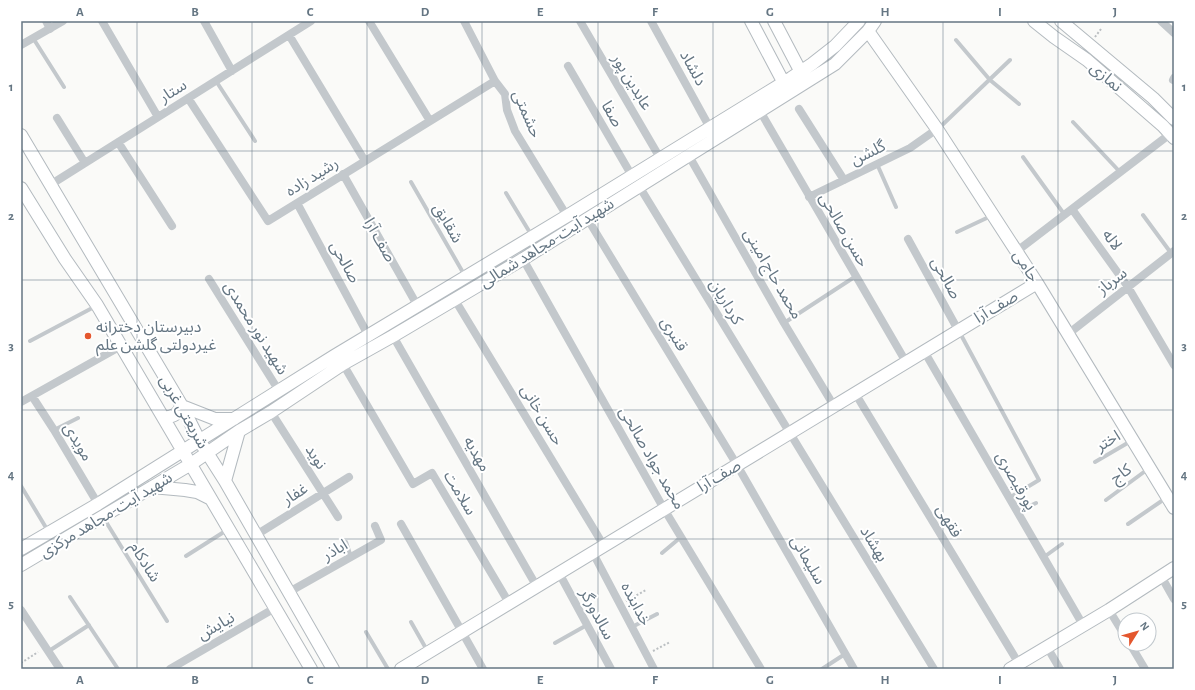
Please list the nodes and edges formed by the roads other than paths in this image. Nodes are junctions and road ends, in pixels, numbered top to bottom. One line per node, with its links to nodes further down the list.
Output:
1 (63, 21): 15 (street)
2 (102, 21): 37 (street)
3 (204, 21): 24 (street)
4 (311, 21): 18 (street, ستار)
5 (369, 21): 40 (street)
6 (464, 21): 28 (street, حشمتی)
7 (580, 21): 50 (street, عابدین پور)
8 (651, 21): 42 (street, دلشاد)
9 (750, 21): 30 (main road)
10 (774, 21): 25 (main road)
11 (859, 21): 25 (main road, شهید آیت-مجاهد شمالی)
12 (1034, 21): 45 (main road, نمازی)
13 (1061, 21): 39 (main road, نمازی)
14 (1161, 21): 17 (street)
15 (48, 25): 19 (street)
16 (871, 26): 29 (main road, شهید آیت-مجاهد شمالی); 43 (main road, جامی)
17 (1174, 33)
18 (289, 35): 24 (street, ستار); 51 (street)
19 (33, 38): 21 (street); 31 (lane)
20 (956, 40): 26 (lane)
21 (21, 45)
22 (1010, 60): 26 (lane)
23 (568, 66): 56 (street, صفا)
24 (232, 71): 27 (street, ستار)
25 (800, 71): 29 (main road); 30 (main road, شهید آیت-مجاهد شمالی)
26 (990, 80): 34 (lane); 43 (lane)
27 (216, 81): 33 (street, ستار); 46 (lane)
28 (495, 81): 40 (street, رشید زاده); 70 (street, حشمتی)
29 (807, 82): 32 (main road, شهید آیت-مجاهد شمالی)
30 (783, 83): 32 (main road); 42 (main road, شهید آیت-مجاهد شمالی)
31 (64, 87)
32 (790, 93): 36 (main road, شهید آیت-مجاهد شمالی)
33 (188, 98): 37 (street, ستار); 64 (street, رشید زاده)
34 (1019, 104)
35 (799, 108): 57 (street)
36 (760, 111): 48 (main road, شهید آیت-مجاهد شمالی); 63 (street, حسن صالحی)
37 (158, 117): 47 (street, ستار)
38 (57, 118): 52 (street)
39 (1174, 119)
40 (430, 121): 51 (street, رشید زاده)
41 (1073, 122): 54 (lane)
42 (710, 128): 50 (main road, شهید آیت-مجاهد شمالی)
43 (937, 129): 53 (street, گلشن); 67 (main road, جامی)
44 (21, 135): 59 (main road, شریعتی غربی)
45 (1172, 136): 54 (street)
46 (255, 141)
47 (118, 142): 52 (street, ستار); 72 (street)
48 (689, 156): 60 (main road, شهید آیت-مجاهد شمالی); 87 (street, محمد حاج امینی)
49 (1023, 157): 68 (lane)
50 (660, 158): 56 (main road, شهید آیت-مجاهد شمالی)
51 (366, 161): 55 (street, رشید زاده)
52 (85, 163): 59 (street, ستار)
53 (877, 164): 57 (street, گلشن); 65 (lane)
54 (1121, 172): 66 (street)
55 (343, 174): 64 (street, رشید زاده); 85 (street, صف آرا)
56 (632, 176): 70 (main road, شهید آیت-مجاهد شمالی)
57 (844, 180): 63 (street, گلشن)
58 (411, 182): 79 (lane, شقایق)
59 (50, 185): 102 (main road, شریعتی غربی)
60 (639, 186): 71 (main road, شهید آیت-مجاهد شمالی); 112 (street, کرداریان)
61 (21, 188): 86 (main road, شریعتی غربی)
62 (506, 193): 74 (lane)
63 (809, 197): 80 (street, حسن صالحی)
64 (297, 203): 90 (street, صالحی)
65 (896, 207)
66 (1072, 209): 68 (street); 83 (street, لاله)
67 (993, 215): 73 (lane); 76 (main road, جامی)
68 (1065, 215): 76 (street)
69 (1142, 215): 77 (lane)
70 (567, 216): 74 (main road, شهید آیت-مجاهد شمالی)
71 (587, 218): 78 (main road, شهید آیت-مجاهد شمالی); 119 (street, قنبری)
72 (172, 226)
73 (957, 232)
74 (532, 236): 79 (main road, شهید آیت-مجاهد شمالی)
75 (908, 239): 88 (street, صالحی)
76 (1017, 251): 82 (main road, جامی)
77 (1173, 252): 83 (street, سرباز)
78 (523, 259): 84 (main road, شهید آیت-مجاهد شمالی); 132 (street, محمد جواد صالحی)
79 (465, 276): 85 (main road, شهید آیت-مجاهد شمالی)
80 (856, 276): 87 (lane); 95 (street, حسن صالحی)
81 (209, 279): 98 (street, شهید نور محمدی)
82 (1037, 283): 88 (main road, صف آرا); 89 (main road, جامی)
83 (1128, 287): 89 (street, سرباز); 97 (street, لاله)
84 (455, 300): 91 (main road, شهید آیت-مجاهد شمالی); 145 (street, حسن خانی)
85 (417, 305): 90 (main road, شهید آیت-مجاهد شمالی)
86 (97, 306): 92 (lane); 93 (main road, شریعتی غربی)
87 (784, 323): 103 (street, محمد حاج امینی)
88 (958, 330): 94 (main road, صف آرا); 126 (lane)
89 (1068, 334): 114 (main road, جامی)
90 (368, 335): 98 (main road, شهید آیت-مجاهد شمالی)
91 (393, 336): 96 (main road, شهید آیت-مجاهد شمالی); 156 (street, مهدیه)
92 (30, 341)
93 (120, 346): 100 (street); 107 (main road, شریعتی غربی)
94 (924, 351): 95 (main road, صف آرا); 126 (street, پورقیصری)
95 (906, 362): 99 (main road, صف آرا)
96 (343, 364): 105 (main road, شهید آیت-مجاهد شمالی); 160 (street, سلامت)
97 (1174, 365)
98 (279, 391): 104 (main road, شهید آیت-مجاهد شمالی)
99 (855, 393): 103 (main road, صف آرا); 180 (street, فقهی)
100 (32, 396): 101 (street); 110 (street, مویدی)
101 (21, 402)
102 (182, 406): 107 (main road); 108 (main road); 113 (main road, شریعتی غربی)
103 (834, 406): 112 (main road, صف آرا)
104 (247, 411): 108 (main road, شهید آیت-مجاهد شمالی); 109 (main road)
105 (271, 412): 109 (main road, شهید آیت-مجاهد شمالی); 125 (street, نوید)
106 (78, 418): 110 (lane)
107 (164, 418): 115 (main road, شریعتی غربی)
108 (234, 419): 113 (main road, شهید آیت-مجاهد شمالی)
109 (255, 422): 111 (main road, شهید آیت-مجاهد شمالی)
110 (54, 430): 131 (street, مویدی)
111 (239, 431): 116 (main road, شهید آیت-مجاهد شمالی); 122 (main road)
112 (790, 433): 119 (main road, صف آرا); 194 (street, بهشاد)
113 (200, 440): 115 (main road, شهید آیت-مجاهد مرکزی); 116 (main road, شریعتی غربی)
114 (1133, 440): 117 (lane, اختر); 120 (main road, جامی)
115 (183, 451): 118 (main road, شریعتی غربی); 131 (main road, شهید آیت-مجاهد مرکزی)
116 (208, 452): 118 (main road, شهید آیت-مجاهد مرکزی); 122 (main road, شریعتی غربی)
117 (1095, 462)
118 (191, 464): 124 (main road, شهید آیت-مجاهد مرکزی); 127 (main road, شریعتی غربی)
119 (737, 465): 132 (main road, صف آرا); 179 (street, سلیمانی)
120 (1150, 468): 128 (lane, کاج); 130 (main road, جامی)
121 (349, 477): 125 (street, غفار)
122 (225, 481): 141 (main road, شریعتی غربی)
123 (21, 486): 140 (lane)
124 (152, 487): 127 (main road); 134 (main road, شهید آیت-مجاهد مرکزی)
125 (322, 494): 135 (street, نوید); 141 (street, غفار)
126 (1009, 498): 133 (street, پورقیصری)
127 (211, 500): 139 (main road, شریعتی غربی)
128 (1106, 500)
129 (1036, 503): 133 (lane)
130 (1171, 503): 137 (lane)
131 (98, 504): 140 (main road, شهید آیت-مجاهد مرکزی)
132 (664, 509): 142 (street, محمد جواد صالحی); 145 (main road, صف آرا)
133 (1018, 513): 151 (street, پورقیصری)
134 (103, 516): 152 (main road, شهید آیت-مجاهد مرکزی); 165 (lane, شادکام)
135 (338, 517)
136 (401, 524): 173 (street)
137 (1128, 524)
138 (375, 526): 150 (street, اباذر)
139 (229, 529): 149 (lane); 161 (main road, شریعتی غربی)
140 (49, 533): 146 (main road, شهید آیت-مجاهد مرکزی)
141 (256, 535): 157 (main road, شریعتی غربی)
142 (681, 537): 148 (lane); 191 (street, محمد جواد صالحی)
143 (346, 542): 150 (lane)
144 (1062, 544): 151 (lane)
145 (604, 546): 147 (main road, صف آرا)
146 (21, 549)
147 (593, 552): 154 (main road, صف آرا); 171 (street, خدابنده)
148 (662, 553)
149 (186, 556)
150 (351, 557): 157 (street, اباذر)
151 (1043, 557): 170 (street, پورقیصری)
152 (21, 565)
153 (1174, 568): 155 (main road)
154 (559, 573): 156 (main road, صف آرا); 169 (street, سالدورگر)
155 (1161, 576): 159 (street); 163 (main road)
156 (537, 586): 160 (main road, صف آرا)
157 (289, 592): 185 (main road, شریعتی غربی)
158 (70, 597): 168 (lane)
159 (1174, 599)
160 (509, 603): 173 (main road, صف آرا)
161 (275, 608): 183 (street, نیایش); 184 (main road, شریعتی غربی)
162 (21, 610): 176 (street)
163 (1109, 610): 167 (street); 170 (main road)
164 (657, 614): 171 (lane)
165 (167, 620)
166 (411, 622): 177 (lane)
167 (1117, 623)
168 (89, 625): 176 (lane); 182 (lane)
169 (587, 625): 174 (lane); 189 (street, سالدورگر)
170 (1083, 626): 175 (main road)
171 (632, 627): 190 (street, خدابنده)
172 (366, 632): 186 (lane)
173 (462, 632): 177 (main road, صف آرا); 188 (street)
174 (555, 643)
175 (1047, 647): 180 (main road); 195 (street)
176 (47, 649): 181 (street)
177 (428, 652): 187 (main road, صف آرا)
178 (1135, 652): 196 (street)
179 (845, 654): 192 (lane); 193 (street, سلیمانی)
180 (1014, 666)
181 (60, 669)
182 (118, 669)
183 (170, 669)
184 (311, 669)
185 (333, 669)
186 (388, 669)
187 (401, 669)
188 (483, 669)
189 (610, 669)
190 (654, 669)
191 (761, 669)
192 (822, 669)
193 (854, 669)
194 (934, 669)
195 (1060, 669)
196 (1145, 669)

